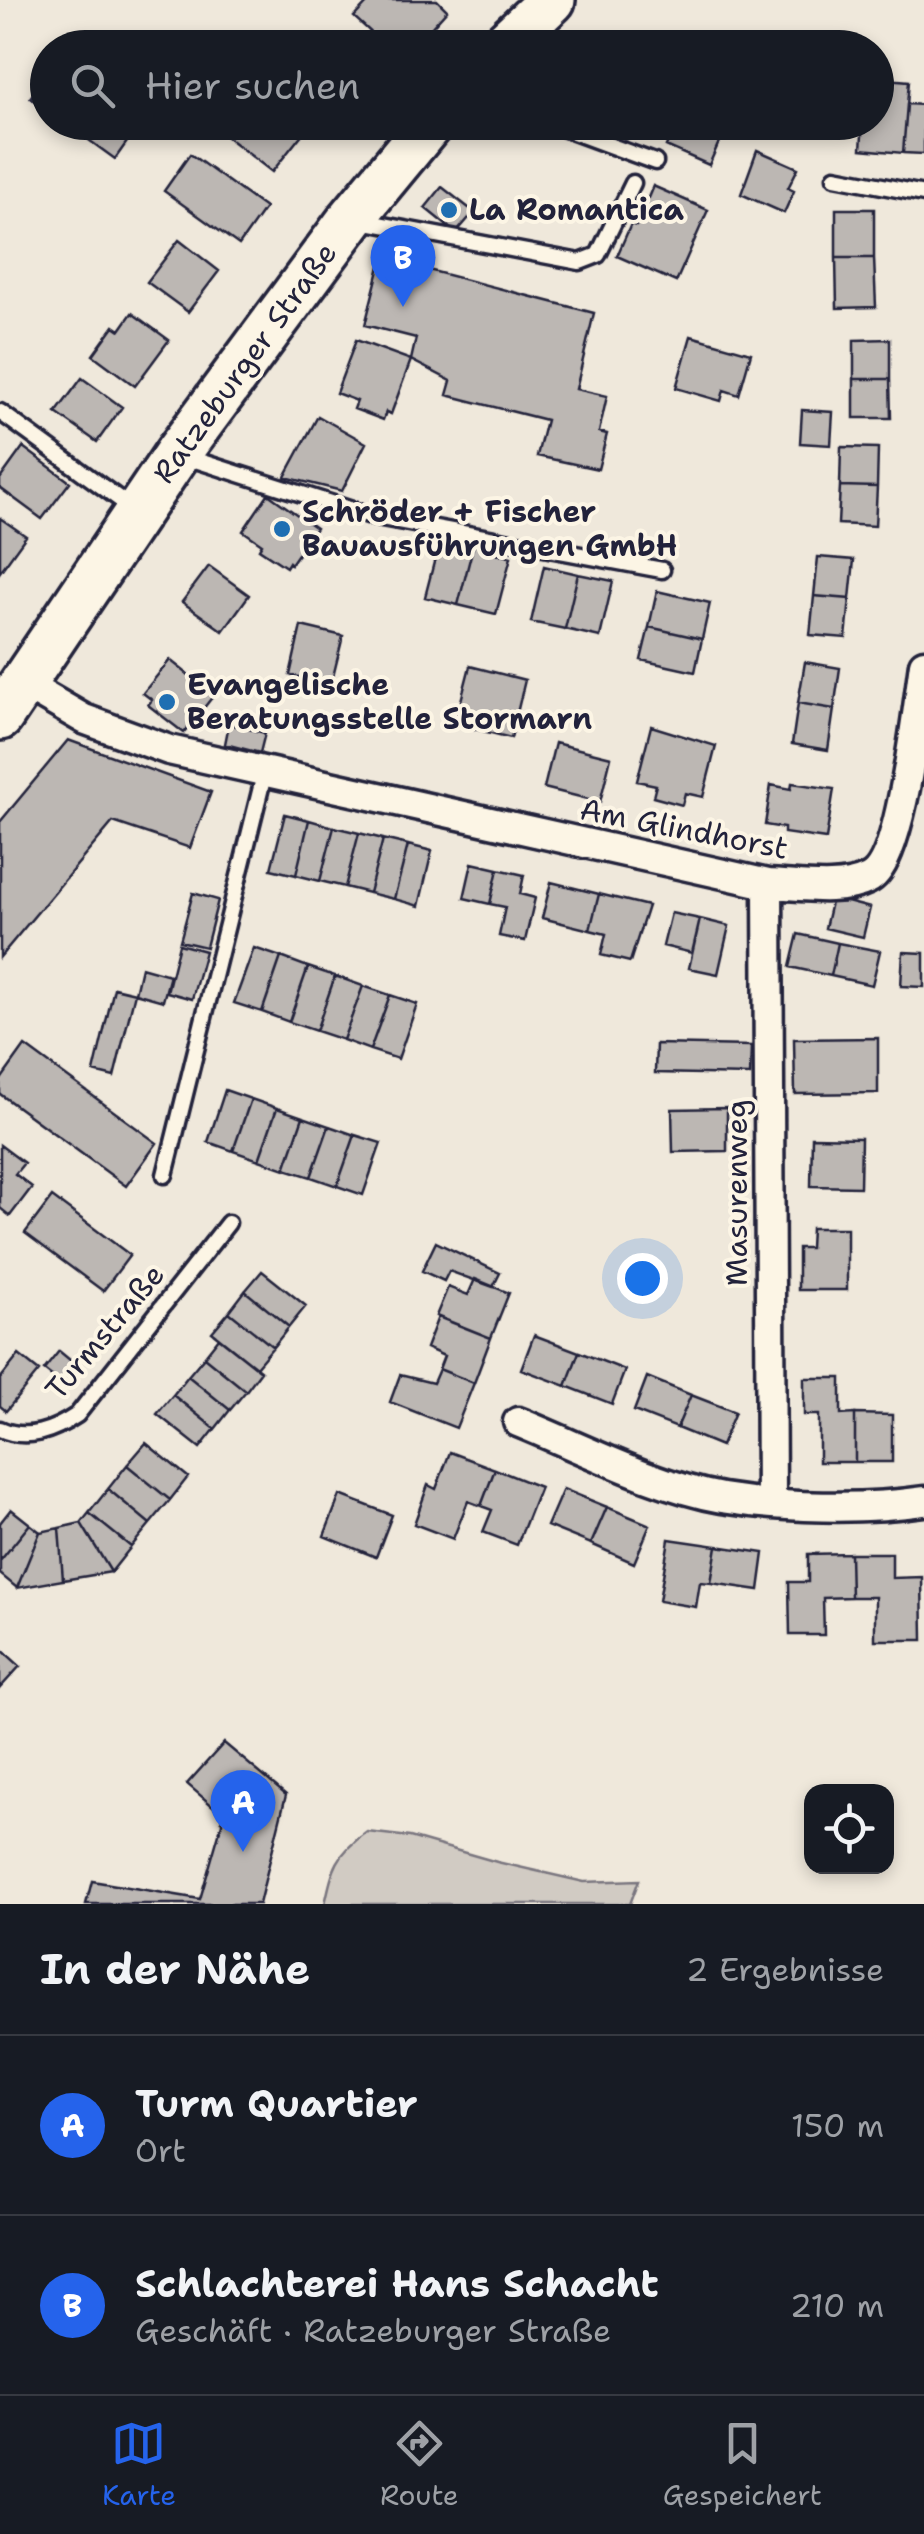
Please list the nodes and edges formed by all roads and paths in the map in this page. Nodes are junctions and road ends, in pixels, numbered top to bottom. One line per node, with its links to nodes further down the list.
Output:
1 (552, 0): 2 (main road)
2 (520, 30)
3 (415, 140): 9 (main road, Ratzeburger Straße)
4 (596, 140): 5 (lane)
5 (656, 162)
6 (835, 178): 8 (lane)
7 (634, 183): 9 (lane)
8 (924, 194)
9 (352, 218): 11 (main road, Ratzeburger Straße)
10 (0, 412): 12 (lane, Ratzeburger Straße)
11 (177, 454): 12 (main road, Ratzeburger Straße); 13 (lane)
12 (138, 512): 15 (main road, Ratzeburger Straße)
13 (662, 570)
14 (924, 664): 17 (street, Am Glindhorst)
15 (12, 701): 16 (street, Am Glindhorst)
16 (265, 771): 17 (street, Am Glindhorst); 18 (lane)
17 (768, 884): 22 (street, Masurenweg)
18 (165, 1175)
19 (228, 1223): 21 (lane, Turmstraße)
20 (518, 1422): 22 (street)
21 (0, 1429)
22 (771, 1502): 23 (street)
23 (924, 1502)

